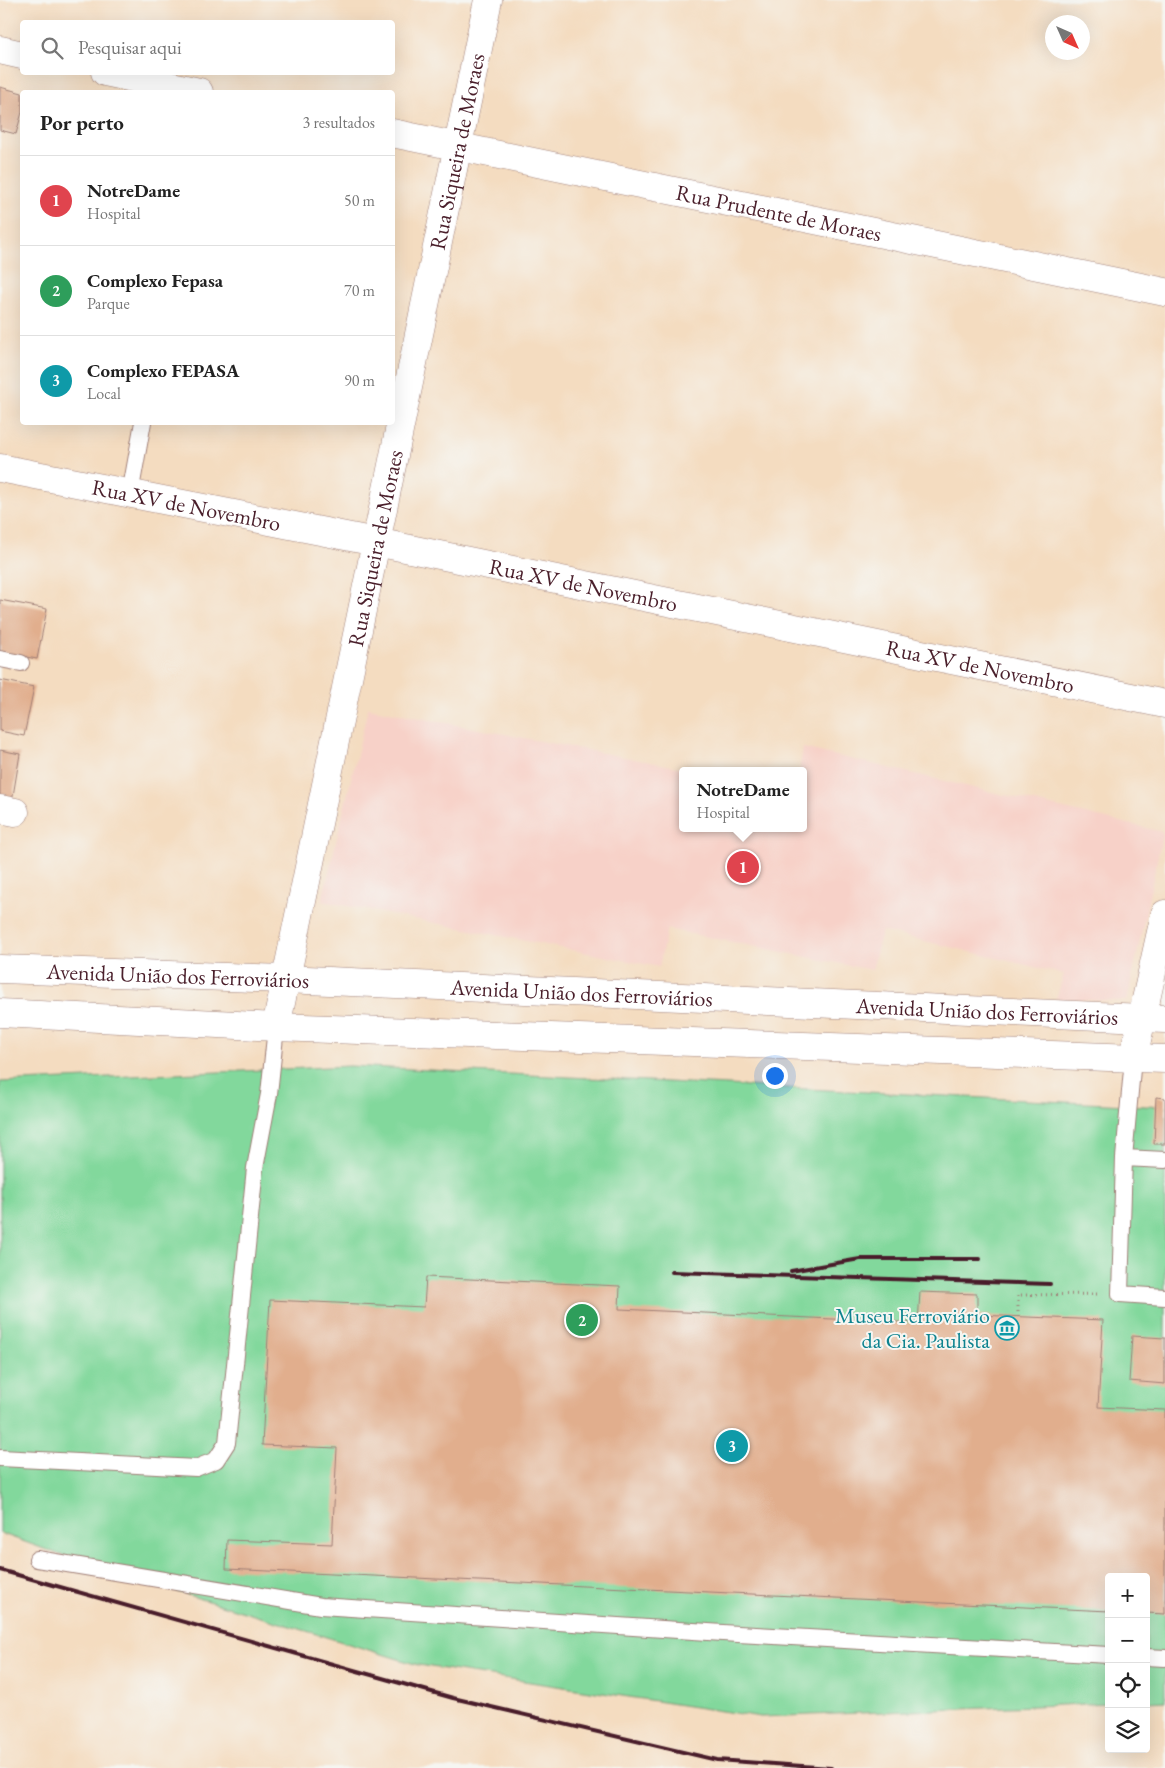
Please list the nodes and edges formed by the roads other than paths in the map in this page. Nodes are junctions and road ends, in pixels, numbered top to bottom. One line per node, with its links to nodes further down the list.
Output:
1 (488, 0): 7 (street, Rua Siqueira de Moraes)
2 (0, 50): 3 (street)
3 (20, 55)
4 (119, 75): 5 (street)
5 (190, 90)
6 (395, 135): 7 (street, Rua Prudente de Moraes)
7 (457, 147): 8 (street, Rua Prudente de Moraes); 12 (street, Rua Siqueira de Moraes)
8 (1165, 292)
9 (142, 425): 11 (lane)
10 (0, 468): 11 (street, Rua XV de Novembro)
11 (130, 494): 12 (street, Rua XV de Novembro)
12 (376, 542): 15 (street, Rua XV de Novembro); 18 (street, Rua Siqueira de Moraes)
13 (0, 659): 14 (lane)
14 (21, 662)
15 (1165, 704)
16 (1165, 914): 20 (street)
17 (0, 969): 18 (street, Avenida União dos Ferroviários)
18 (286, 979): 20 (street, Avenida União dos Ferroviários); 21 (street, Rua Siqueira de Moraes)
19 (0, 1013): 21 (street, Avenida União dos Ferroviários)
20 (1153, 1018): 22 (street)
21 (276, 1027): 22 (street, Avenida União dos Ferroviários); 27 (lane)
22 (1133, 1058): 23 (street, Avenida União dos Ferroviários); 24 (lane)
23 (1165, 1059)
24 (1124, 1158): 25 (lane); 26 (lane)
25 (1165, 1160)
26 (1165, 1297)
27 (0, 1458)
28 (37, 1560): 29 (lane)
29 (1105, 1655)
30 (1150, 1657): 31 (lane)
31 (1165, 1658)

